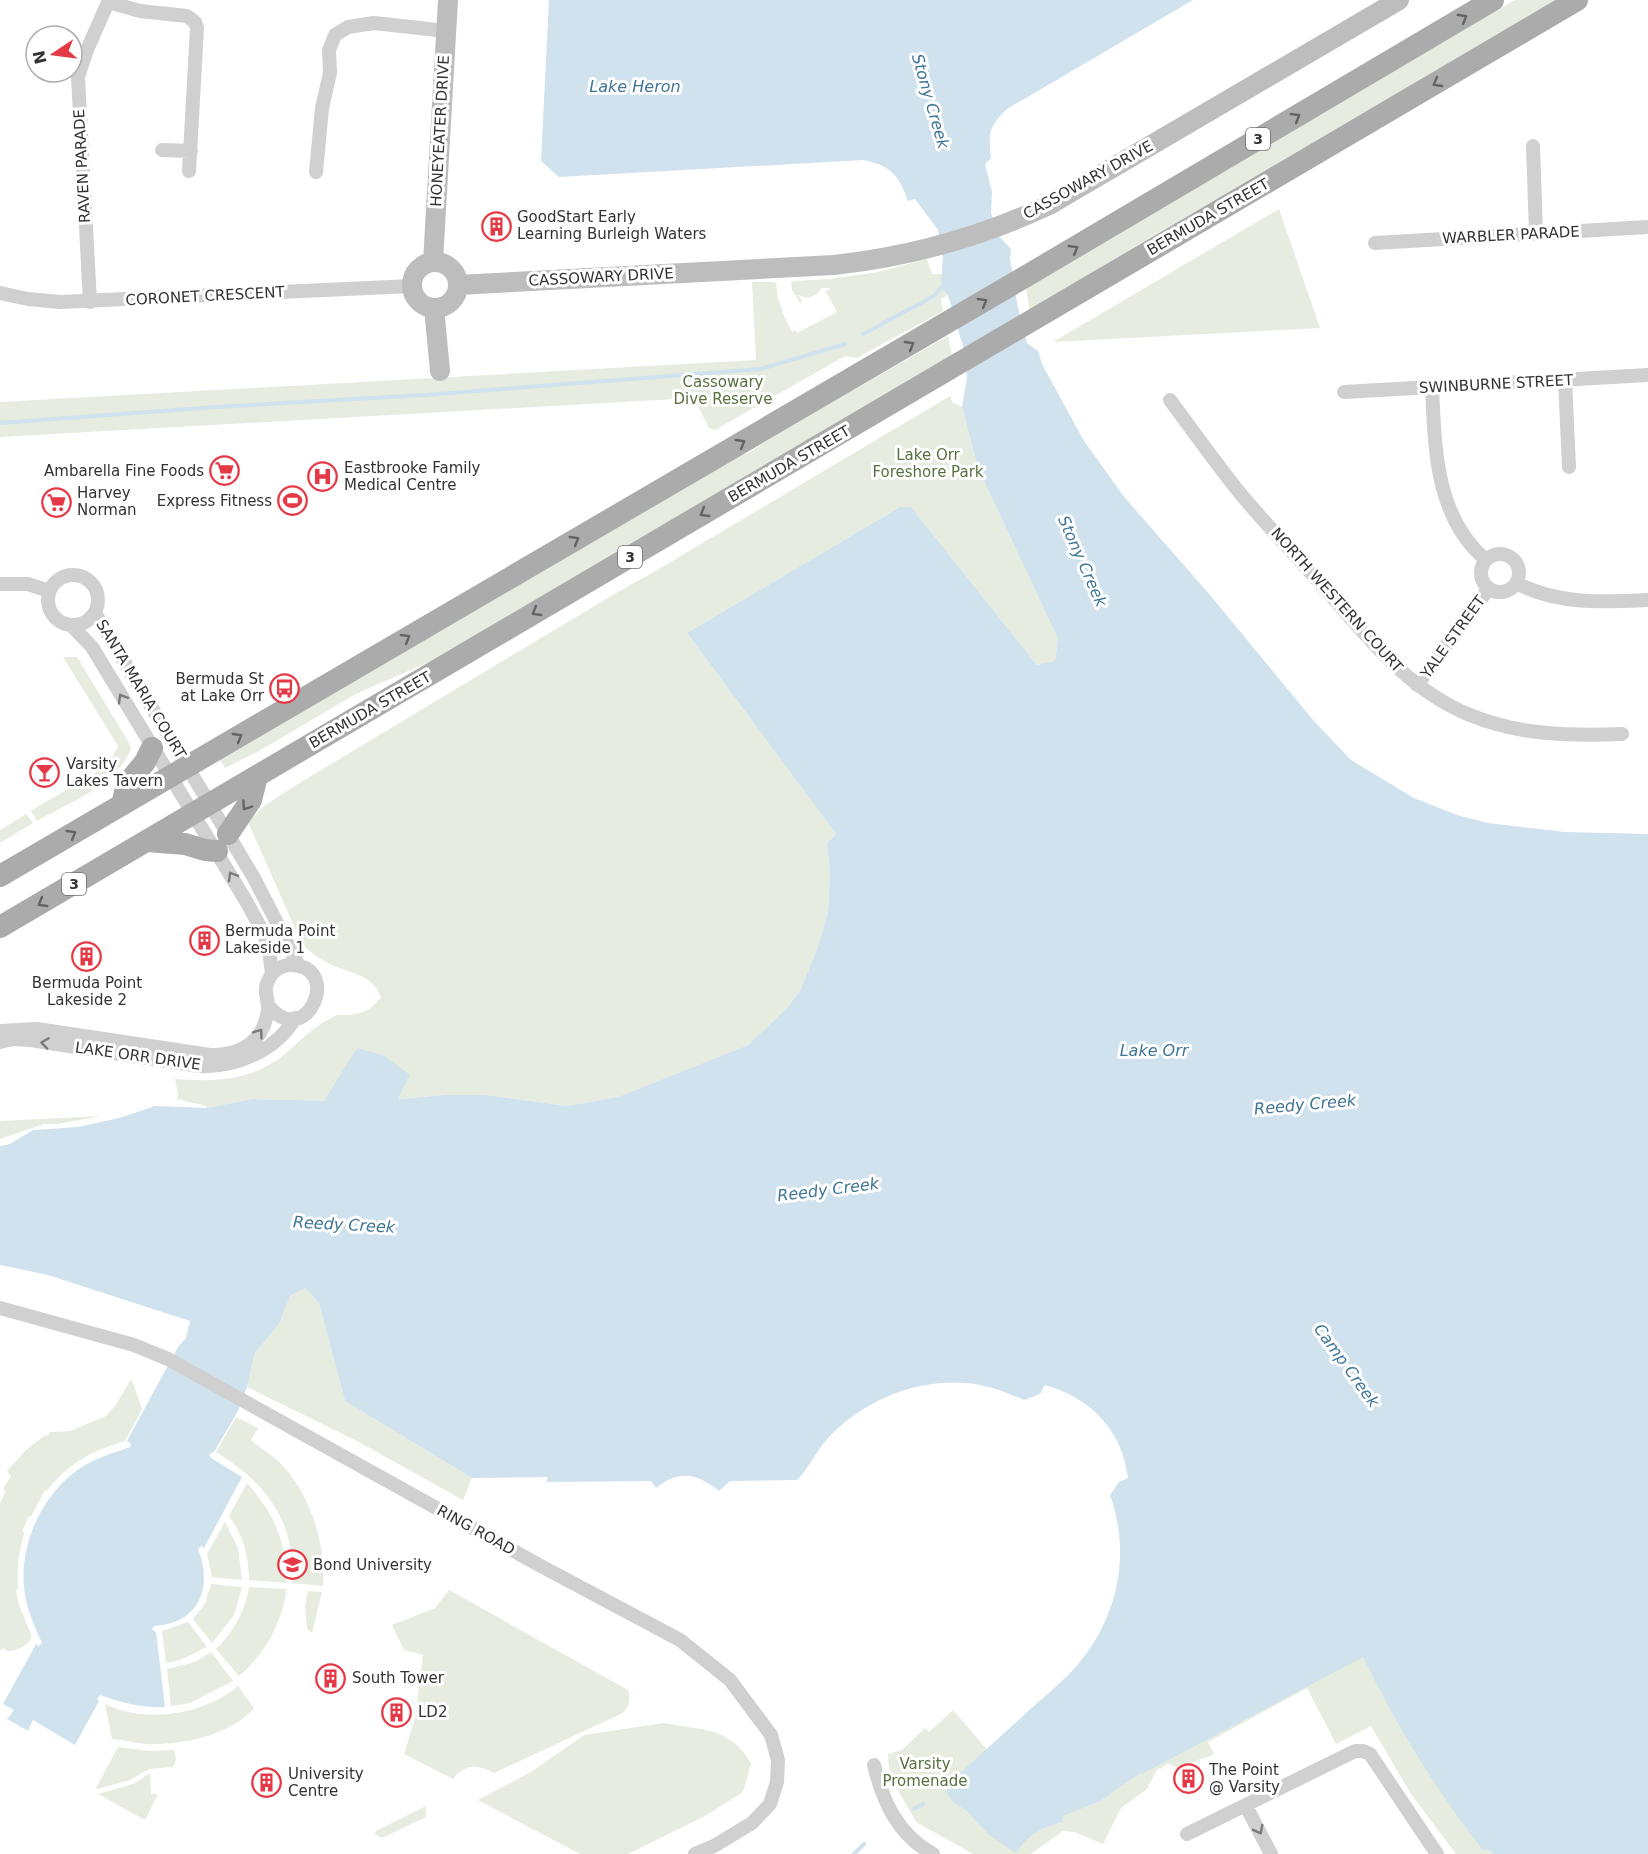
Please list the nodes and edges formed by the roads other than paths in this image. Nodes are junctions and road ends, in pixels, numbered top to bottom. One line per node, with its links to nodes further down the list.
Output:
1 (448, 0): 6 (street, HONEYEATER DRIVE)
2 (1399, 0): 16 (street, CASSOWARY DRIVE)
3 (1493, 0): 39 (main road, 3, one-way to 3)
4 (1577, 0): 40 (main road, BERMUDA STREET / 3, one-way to 40)
5 (108, 1): 9 (street); 19 (street, RAVEN PARADE)
6 (446, 31): 11 (street); 15 (street, HONEYEATER DRIVE)
7 (1533, 146): 13 (street)
8 (162, 150): 9 (street)
9 (191, 151): 10 (street)
10 (189, 171)
11 (316, 172)
12 (1648, 227): 13 (street, WARBLER PARADE)
13 (1536, 233): 14 (street, WARBLER PARADE)
14 (1375, 243)
15 (433, 262): 16 (street); 17 (street)
16 (458, 285): 20 (street)
17 (412, 286): 19 (street, CORONET CRESCENT); 20 (street)
18 (0, 293): 19 (street, CORONET CRESCENT)
19 (90, 302)
20 (434, 308): 21 (street)
21 (440, 371)
22 (1648, 375): 23 (street, SWINBURNE STREET)
23 (1565, 380): 24 (street, SWINBURNE STREET); 27 (street)
24 (1432, 387): 25 (street, SWINBURNE STREET); 28 (street)
25 (1344, 392)
26 (1170, 400): 36 (street, NORTH WESTERN COURT)
27 (1569, 467)
28 (1486, 560): 29 (street); 31 (street)
29 (1516, 583): 31 (street); 33 (street)
30 (0, 584): 32 (street)
31 (1489, 588): 36 (street, YALE STREET)
32 (49, 591): 34 (street); 35 (street)
33 (1648, 600)
34 (95, 613): 35 (street); 39 (street, SANTA MARIA COURT)
35 (72, 626): 38 (street, SANTA MARIA COURT, one-way to 35)
36 (1417, 686): 37 (street, NORTH WESTERN COURT)
37 (1622, 734)
38 (152, 748): 39 (street, SANTA MARIA COURT); 41 (main road)
39 (178, 771): 41 (main road, 3); 42 (street); 42 (street)
40 (257, 776): 42 (main road, BERMUDA STREET / 3); 44 (main road, one-way to 44)
41 (122, 805): 45 (main road, 3, one-way to 41)
42 (202, 808): 43 (main road, BERMUDA STREET / 3); 44 (street); 44 (street)
43 (147, 841): 44 (main road); 46 (main road, BERMUDA STREET / 3, one-way to 46)
44 (222, 843): 47 (street); 48 (street, one-way to 44)
45 (0, 876)
46 (0, 927)
47 (299, 966): 48 (street); 50 (street)
48 (272, 974): 49 (street)
49 (268, 1005): 50 (street); 51 (street, LAKE ORR DRIVE, one-way to 49)
50 (295, 1018): 52 (street, LAKE ORR DRIVE, one-way to 52)
51 (0, 1031)
52 (0, 1042)
53 (0, 1308): 57 (street, RING ROAD)
54 (874, 1765): 58 (street)
55 (1246, 1806): 56 (street); 59 (street, one-way to 59); 60 (street)
56 (1187, 1834)
57 (695, 1854)
58 (933, 1854)
59 (1271, 1854)
60 (1437, 1854)

